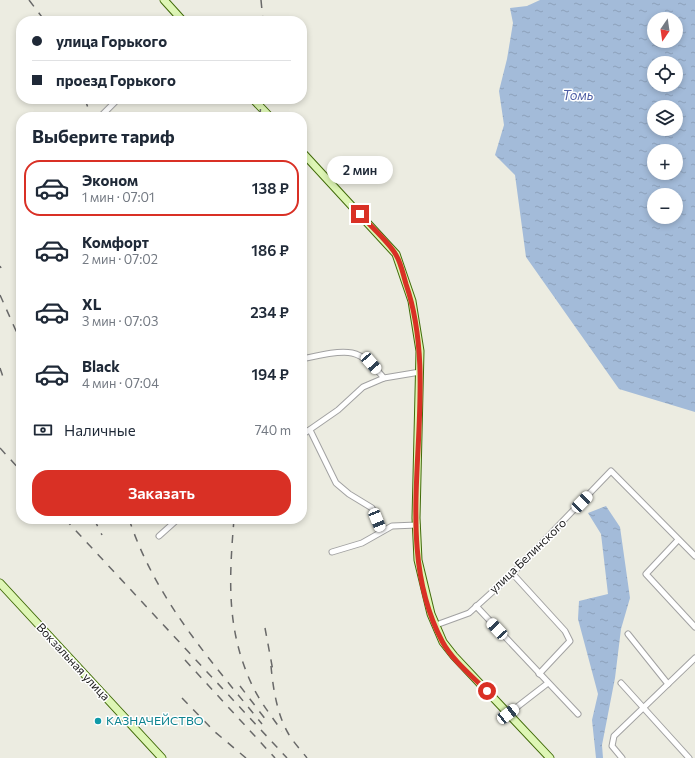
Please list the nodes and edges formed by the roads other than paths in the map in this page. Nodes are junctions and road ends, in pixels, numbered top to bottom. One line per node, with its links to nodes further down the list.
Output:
1 (164, 0): 2 (main road)
2 (178, 16)
3 (113, 104): 5 (street)
4 (258, 104): 6 (main road)
5 (105, 112)
6 (265, 112)
7 (307, 157): 9 (main road)
8 (307, 358): 10 (street)
9 (420, 372): 10 (street); 14 (main road)
10 (384, 378): 11 (street)
11 (310, 430): 12 (street); 15 (street)
12 (307, 432)
13 (172, 524): 16 (street)
14 (417, 525): 15 (street); 23 (main road)
15 (382, 531): 18 (street)
16 (159, 536)
17 (678, 540): 19 (street, улица Белинского); 20 (street, улица Белинского); 24 (street)
18 (332, 552)
19 (695, 556)
20 (512, 573): 22 (street, улица Белинского); 27 (street)
21 (0, 583): 34 (main road, Вокзальная улица)
22 (476, 606): 23 (street, улица Белинского); 27 (street)
23 (436, 625): 32 (main road)
24 (695, 627)
25 (628, 634): 30 (street)
26 (695, 658): 30 (street)
27 (539, 674): 28 (street)
28 (548, 683): 32 (street); 33 (street)
29 (622, 683): 31 (street)
30 (668, 684): 31 (street)
31 (643, 708): 36 (street); 37 (street)
32 (508, 714): 35 (main road)
33 (578, 714)
34 (162, 758)
35 (550, 758)
36 (622, 758)
37 (689, 758)

